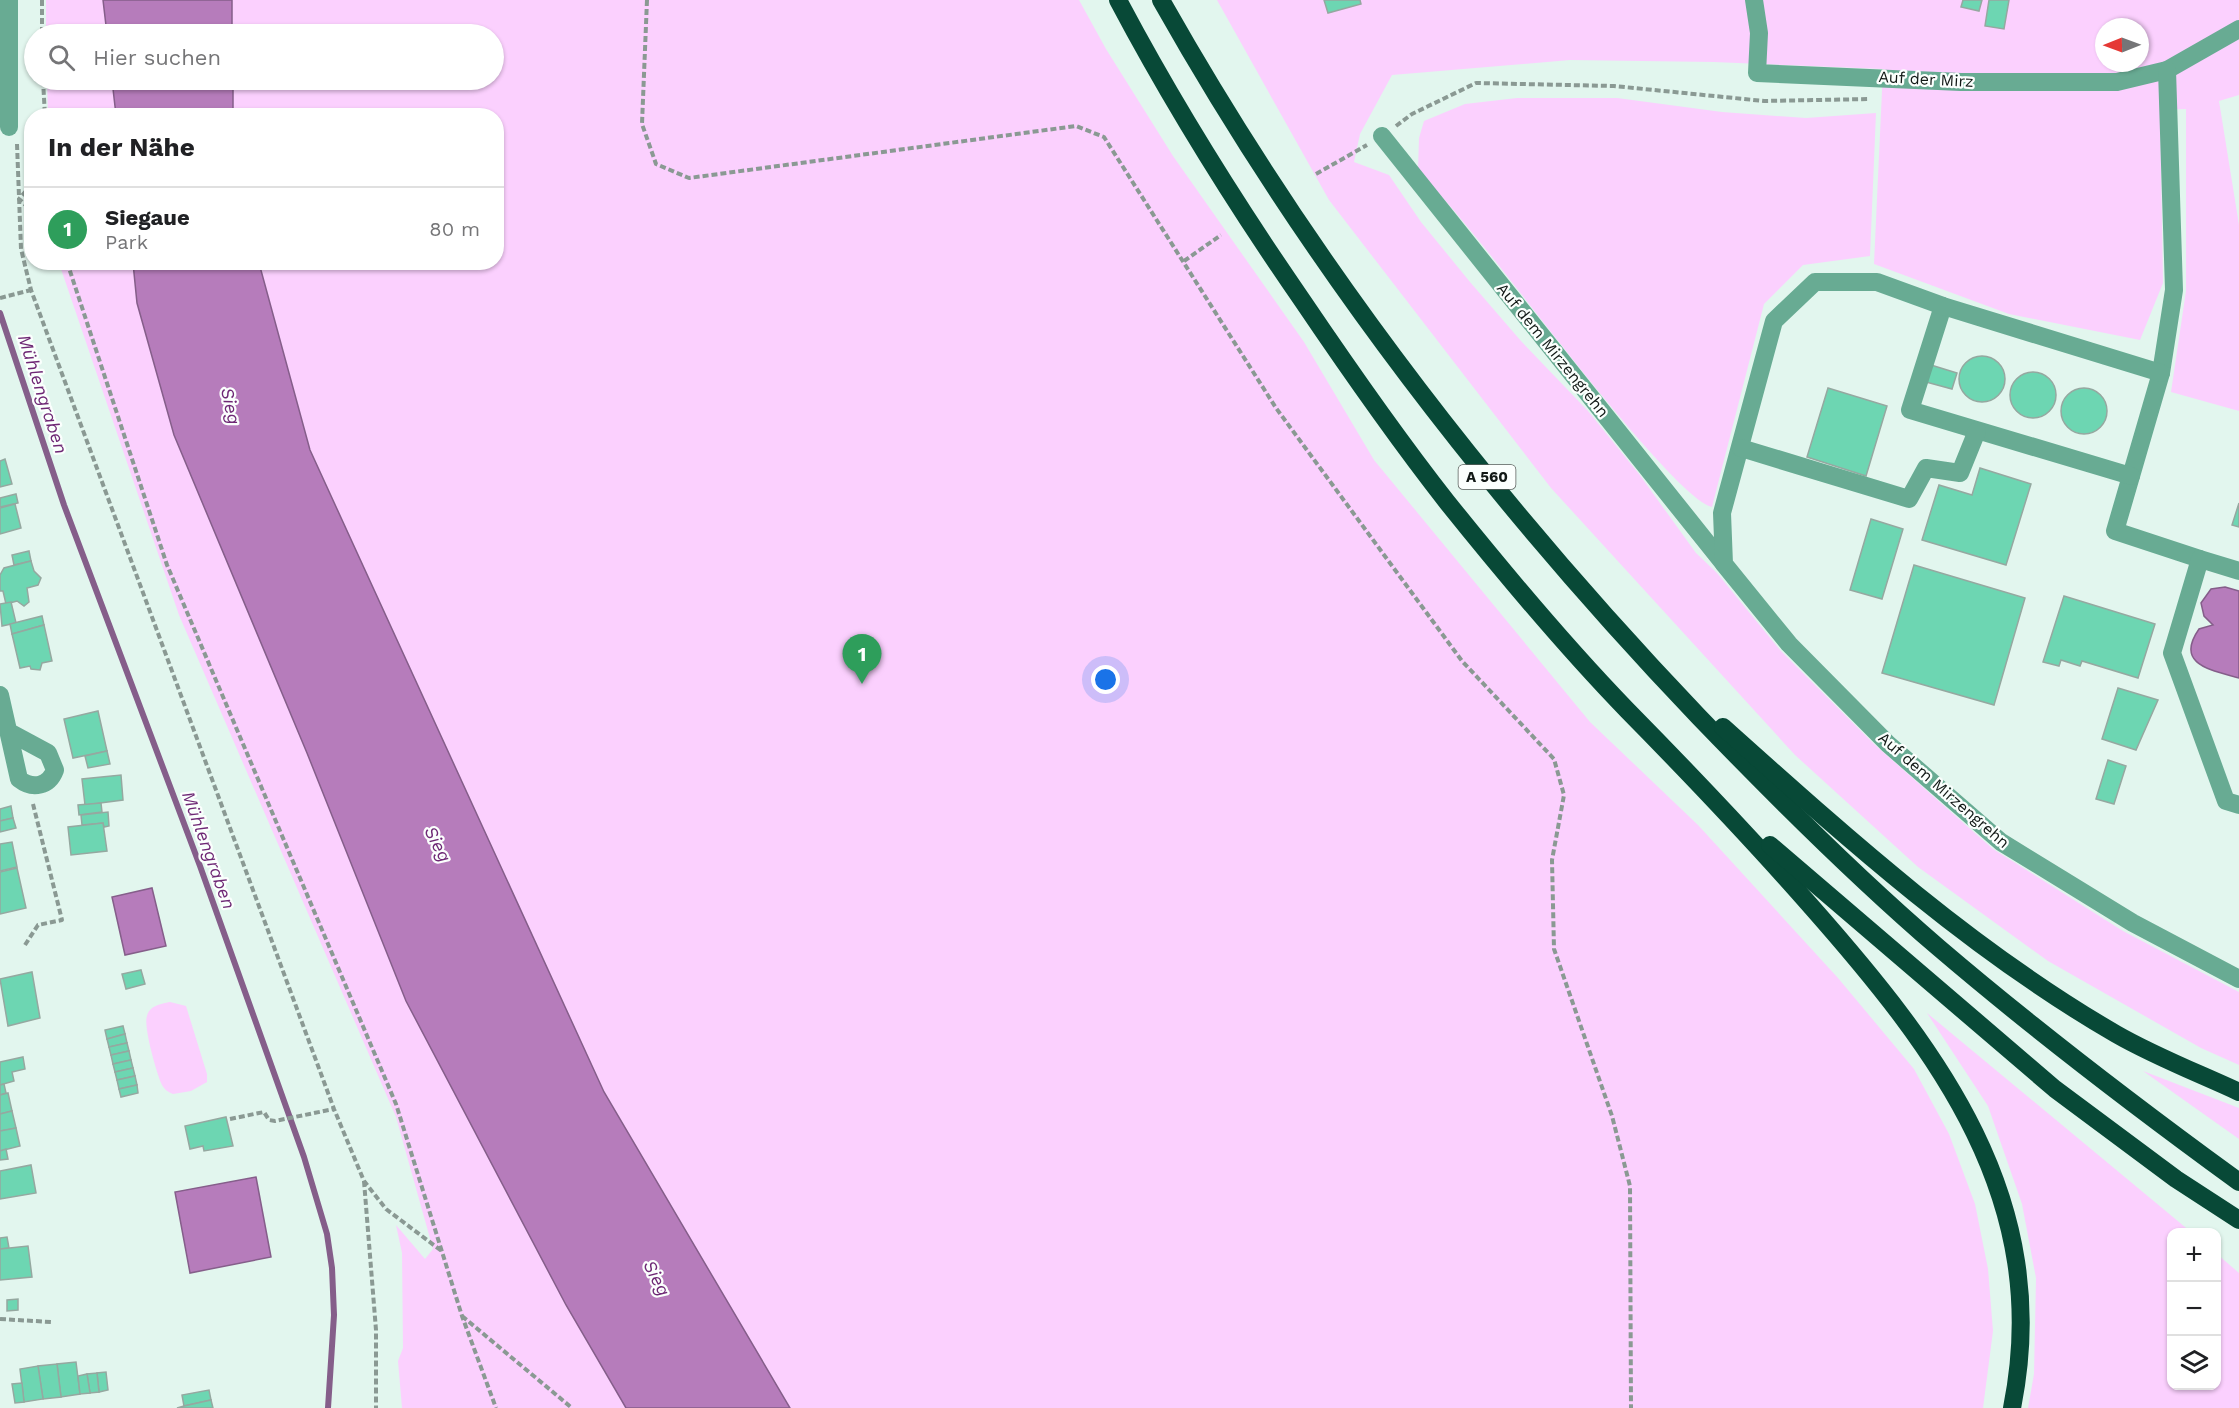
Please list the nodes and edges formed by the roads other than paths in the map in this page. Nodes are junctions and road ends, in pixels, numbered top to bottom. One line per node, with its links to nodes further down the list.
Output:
1 (9, 0): 7 (street)
2 (1118, 0): 20 (highway)
3 (1161, 0): 17 (highway, A 560)
4 (1754, 0): 6 (street, Auf der Mirz)
5 (2239, 29): 6 (street, Auf der Mirz)
6 (2168, 70): 10 (street)
7 (9, 127)
8 (1382, 136): 15 (street, Auf dem Mirzengrehn)
9 (1943, 306): 10 (street); 11 (street); 12 (street)
10 (2161, 373): 13 (street)
11 (1977, 431): 12 (street); 13 (street)
12 (1741, 448): 15 (street)
13 (2131, 477): 14 (street)
14 (2199, 559): 16 (street); 21 (street)
15 (1724, 564): 22 (street, Auf dem Mirzengrehn)
16 (2239, 570)
17 (1619, 634): 23 (highway); 24 (highway)
18 (0, 695): 19 (street)
19 (9, 732): 19 (street)
20 (1718, 801): 25 (highway); 26 (highway)
21 (2239, 805)
22 (2239, 979)
23 (2239, 1092)
24 (2239, 1182)
25 (2239, 1220)
26 (2012, 1408)

